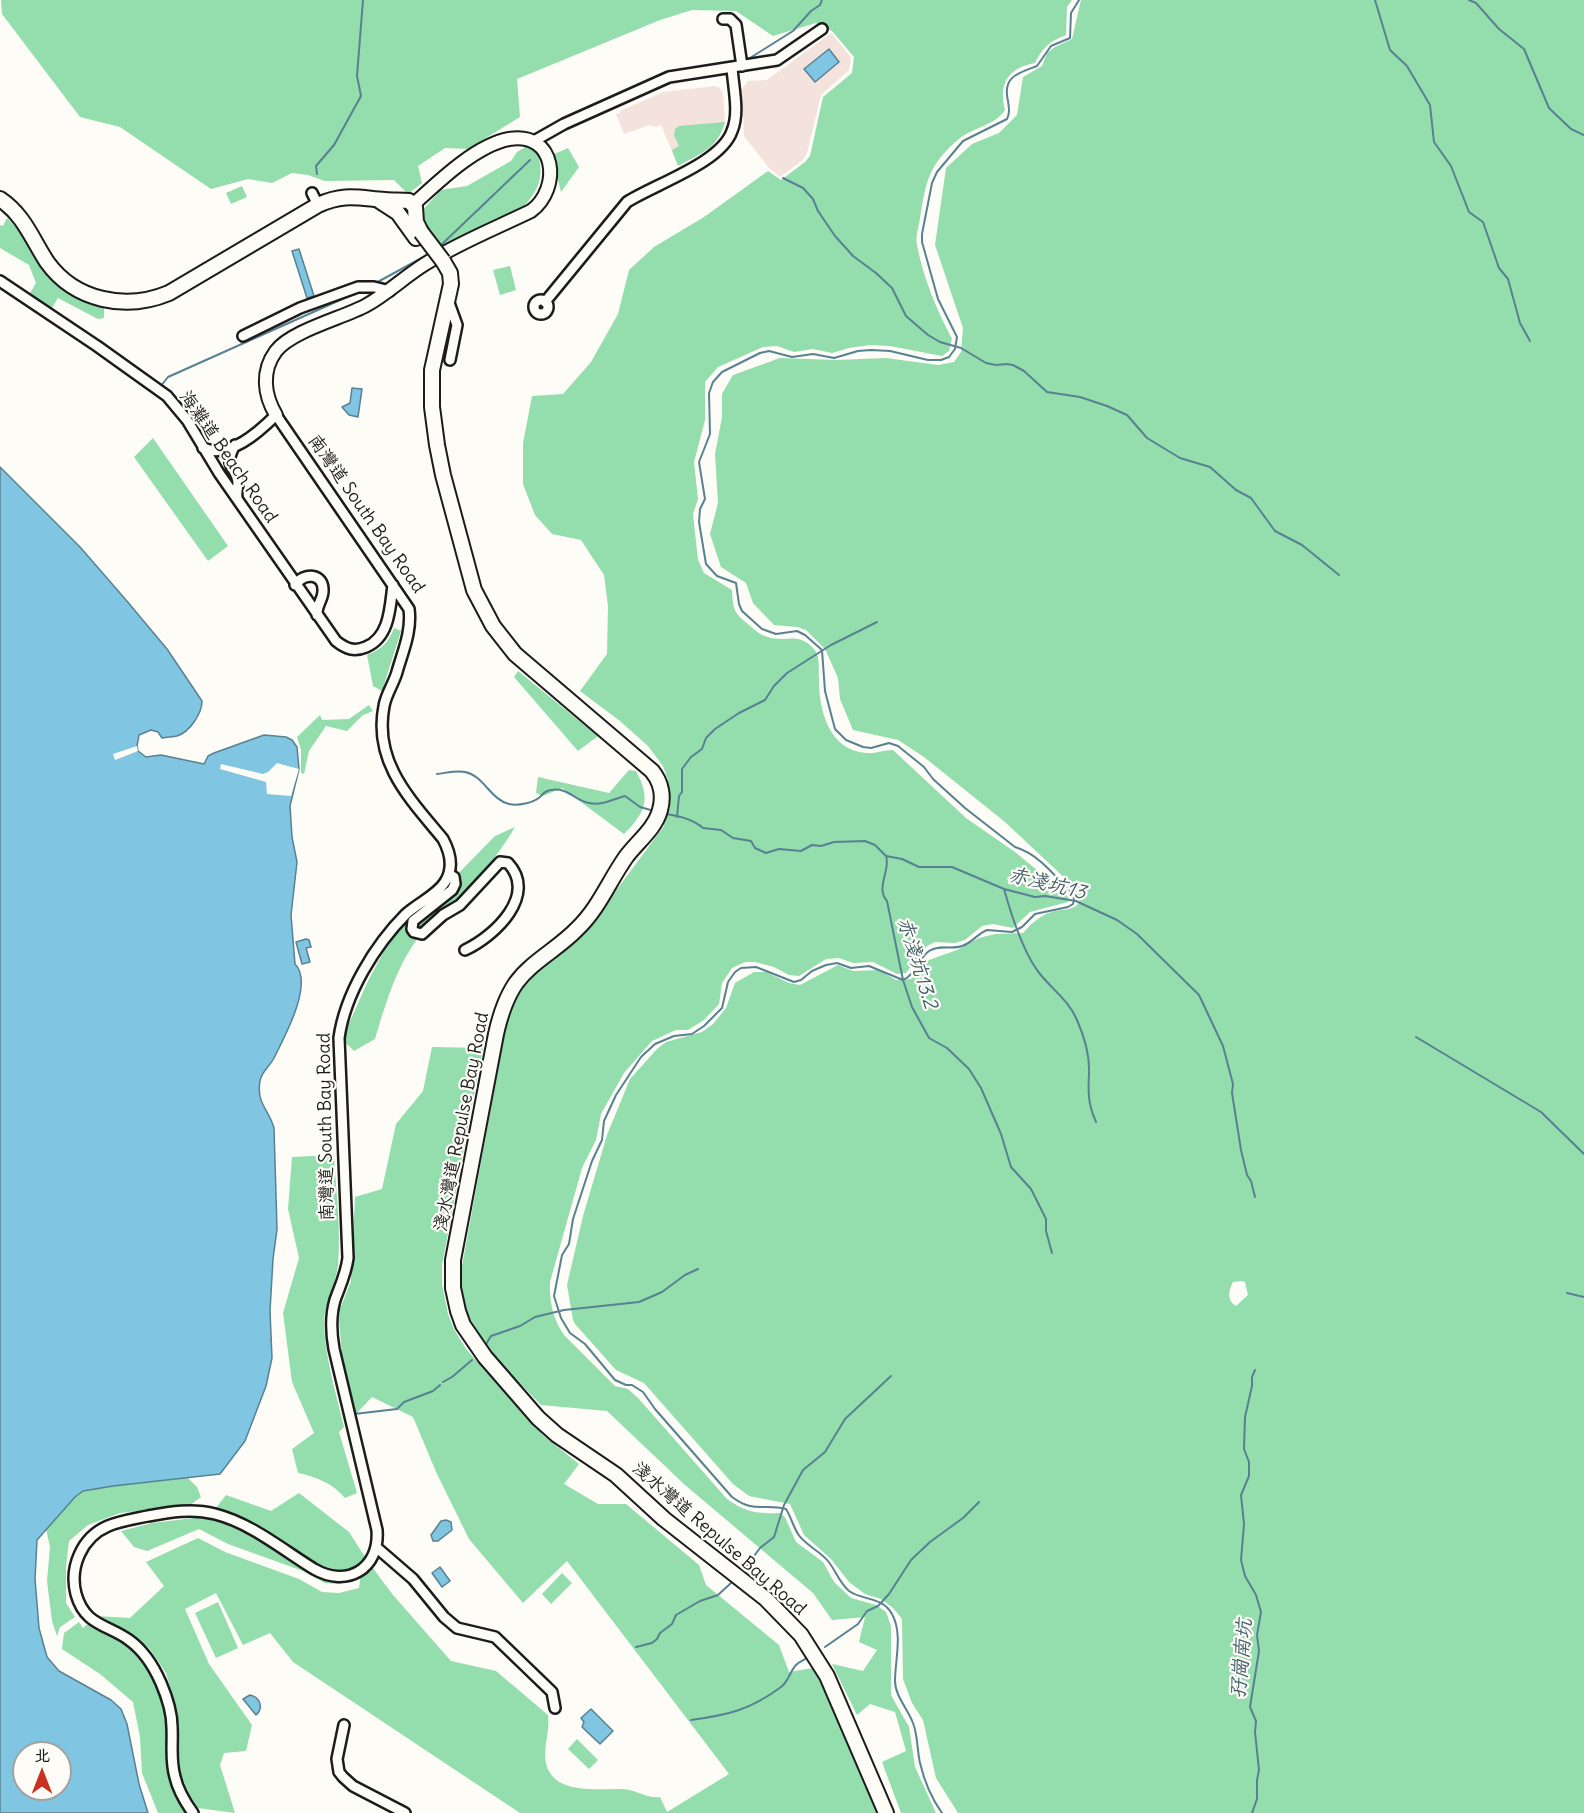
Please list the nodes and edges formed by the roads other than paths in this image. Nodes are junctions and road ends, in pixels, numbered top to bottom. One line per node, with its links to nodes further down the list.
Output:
1 (723, 19): 3 (street)
2 (822, 29): 3 (street)
3 (742, 66): 4 (street)
4 (732, 67): 5 (street); 14 (street)
5 (534, 141): 8 (street); 12 (street, 南灣道 South Bay Road)
6 (373, 198): 7 (main road, 淺水灣道 Repulse Bay Road); 8 (main road, 淺水灣道 Repulse Bay Road); 9 (main road, 淺水灣道 Repulse Bay Road)
7 (0, 199)
8 (412, 206): 9 (main road); 10 (main road, 淺水灣道 Repulse Bay Road)
9 (399, 215): 10 (main road, 淺水灣道 Repulse Bay Road)
10 (418, 235): 13 (main road, 淺水灣道 Repulse Bay Road, bridge)
11 (0, 281): 19 (street, 海灘道 Beach Road)
12 (386, 290): 15 (street); 17 (street, 南灣道 South Bay Road)
13 (448, 300): 16 (street); 31 (main road, 淺水灣道 Repulse Bay Road)
14 (545, 302)
15 (243, 336)
16 (450, 360)
17 (276, 415): 18 (street); 22 (street, 南灣道 South Bay Road)
18 (235, 446): 19 (street); 20 (street)
19 (202, 448): 20 (street, 海灘道 Beach Road)
20 (237, 497): 21 (street, 海灘道 Beach Road)
21 (295, 585): 23 (street, 海灘道 Beach Road); 23 (street)
22 (393, 585): 23 (street, 海灘道 Beach Road); 24 (street, 南灣道 South Bay Road)
23 (317, 615)
24 (449, 874): 25 (street); 26 (street, 南灣道 South Bay Road)
25 (465, 950)
26 (376, 1547): 27 (street); 29 (street)
27 (555, 1708)
28 (344, 1725): 30 (street)
29 (193, 1813)
30 (405, 1813)
31 (886, 1813)

